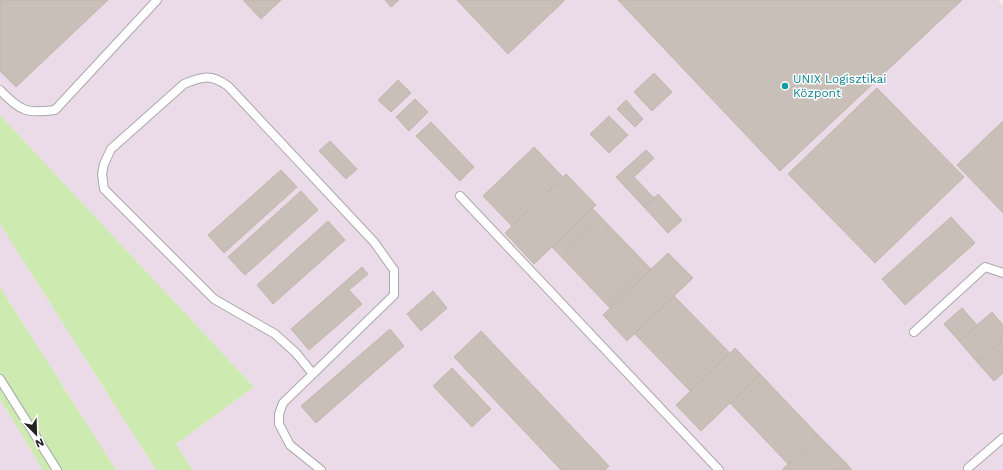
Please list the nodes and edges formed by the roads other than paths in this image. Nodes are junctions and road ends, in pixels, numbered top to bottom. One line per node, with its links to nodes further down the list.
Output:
1 (157, 0): 2 (lane)
2 (0, 90)
3 (460, 196): 12 (lane)
4 (1003, 273): 5 (lane)
5 (914, 332)
6 (313, 374): 6 (lane); 11 (lane)
7 (0, 379): 10 (lane)
8 (1003, 438): 9 (lane)
9 (968, 468)
10 (57, 470)
11 (321, 470)
12 (719, 470)

